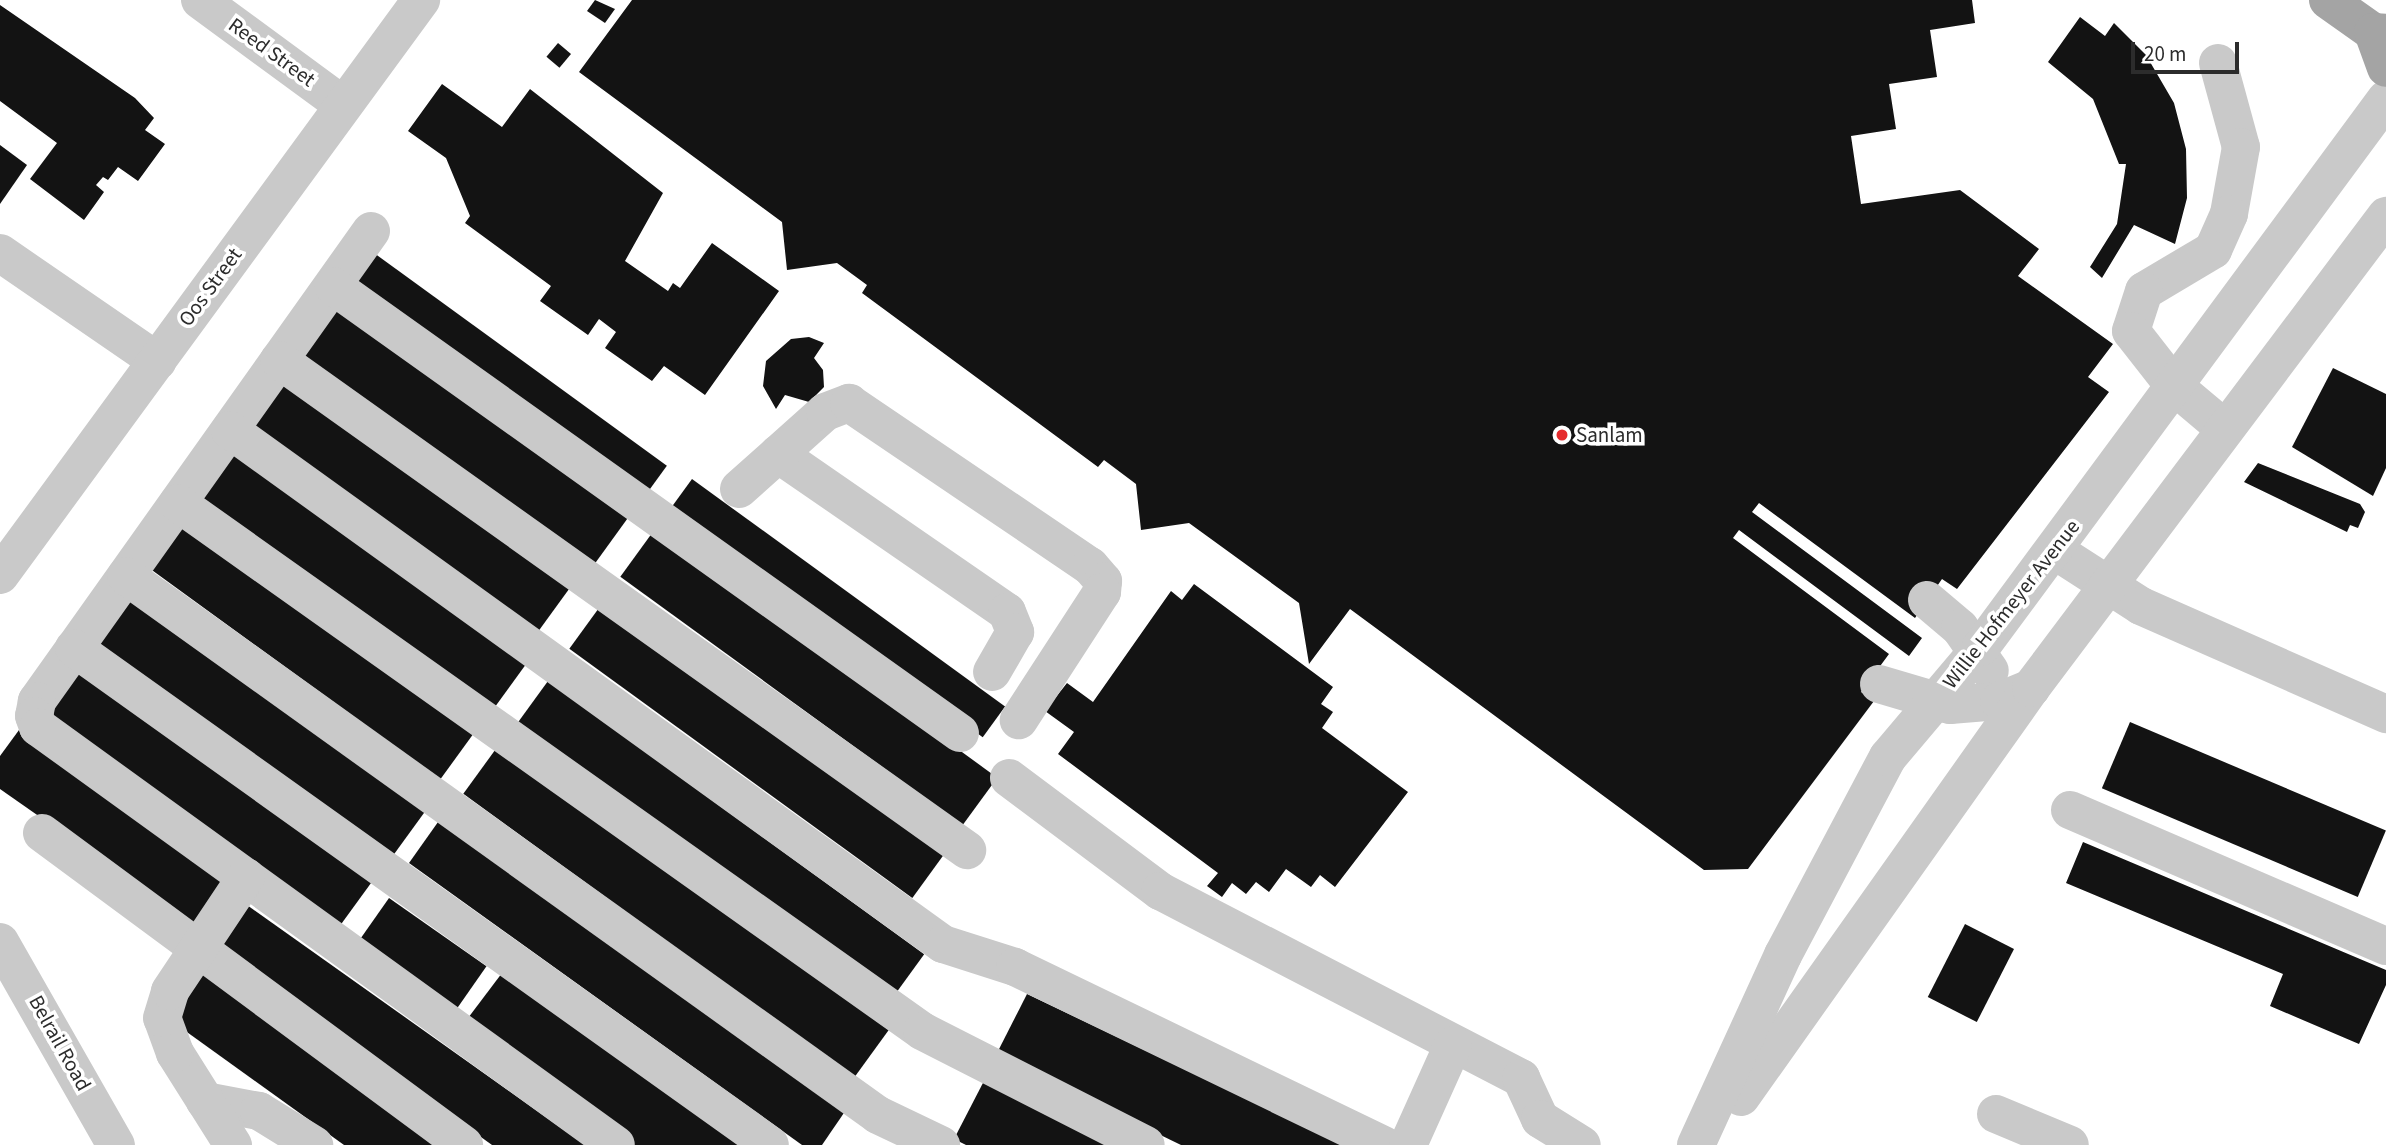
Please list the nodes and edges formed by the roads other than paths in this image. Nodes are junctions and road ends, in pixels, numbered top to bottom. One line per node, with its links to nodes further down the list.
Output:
1 (200, 0): 8 (street, Reed Street)
2 (421, 0): 8 (street, Oos Street)
3 (2328, 0): 4 (main road)
4 (2379, 33): 6 (main road)
5 (2218, 63): 15 (street)
6 (2386, 68)
7 (2386, 99): 15 (street, Willie Hofmeyer Avenue)
8 (343, 104): 14 (street, Oos Street)
9 (2386, 216): 16 (street)
10 (371, 231): 12 (street)
11 (0, 253): 14 (street)
12 (332, 286): 13 (street); 33 (street)
13 (279, 360): 17 (street); 38 (street)
14 (157, 361): 22 (street, Oos Street)
15 (2174, 386): 16 (street); 21 (street, Willie Hofmeyer Avenue)
16 (2225, 429): 24 (street)
17 (230, 430): 20 (street); 54 (street)
18 (778, 454): 19 (street); 28 (street); 32 (street)
19 (739, 489)
20 (178, 503): 23 (street); 53 (street)
21 (2054, 550): 24 (street); 25 (street, Willie Hofmeyer Avenue)
22 (0, 576)
23 (126, 576): 26 (street); 52 (street)
24 (2106, 586): 29 (street); 31 (street)
25 (2003, 618): 27 (street, Willie Hofmeyer Avenue); 27 (street)
26 (75, 648): 39 (street); 51 (street)
27 (1976, 653): 29 (street); 30 (street, Willie Hofmeyer Avenue)
28 (992, 672)
29 (2018, 699): 30 (street); 58 (street)
30 (1935, 701): 34 (street, Willie Hofmeyer Avenue); 34 (street)
31 (2386, 714)
32 (1019, 720)
33 (960, 733)
34 (1888, 757): 57 (street, Willie Hofmeyer Avenue)
35 (1009, 778): 43 (street)
36 (2070, 810): 41 (street)
37 (42, 833): 42 (street)
38 (967, 850)
39 (246, 877): 42 (street); 50 (street)
40 (0, 942): 46 (street, Belrail Road)
41 (2386, 946)
42 (197, 950): 44 (street); 49 (street)
43 (1454, 1045): 55 (street); 56 (street)
44 (205, 1101): 47 (street); 48 (street)
45 (1996, 1114): 59 (street)
46 (116, 1145)
47 (233, 1145)
48 (314, 1145)
49 (464, 1145)
50 (615, 1145)
51 (770, 1145)
52 (941, 1145)
53 (1146, 1145)
54 (1384, 1145)
55 (1408, 1145)
56 (1582, 1145)
57 (1696, 1145)
58 (1715, 1145)
59 (2070, 1145)

